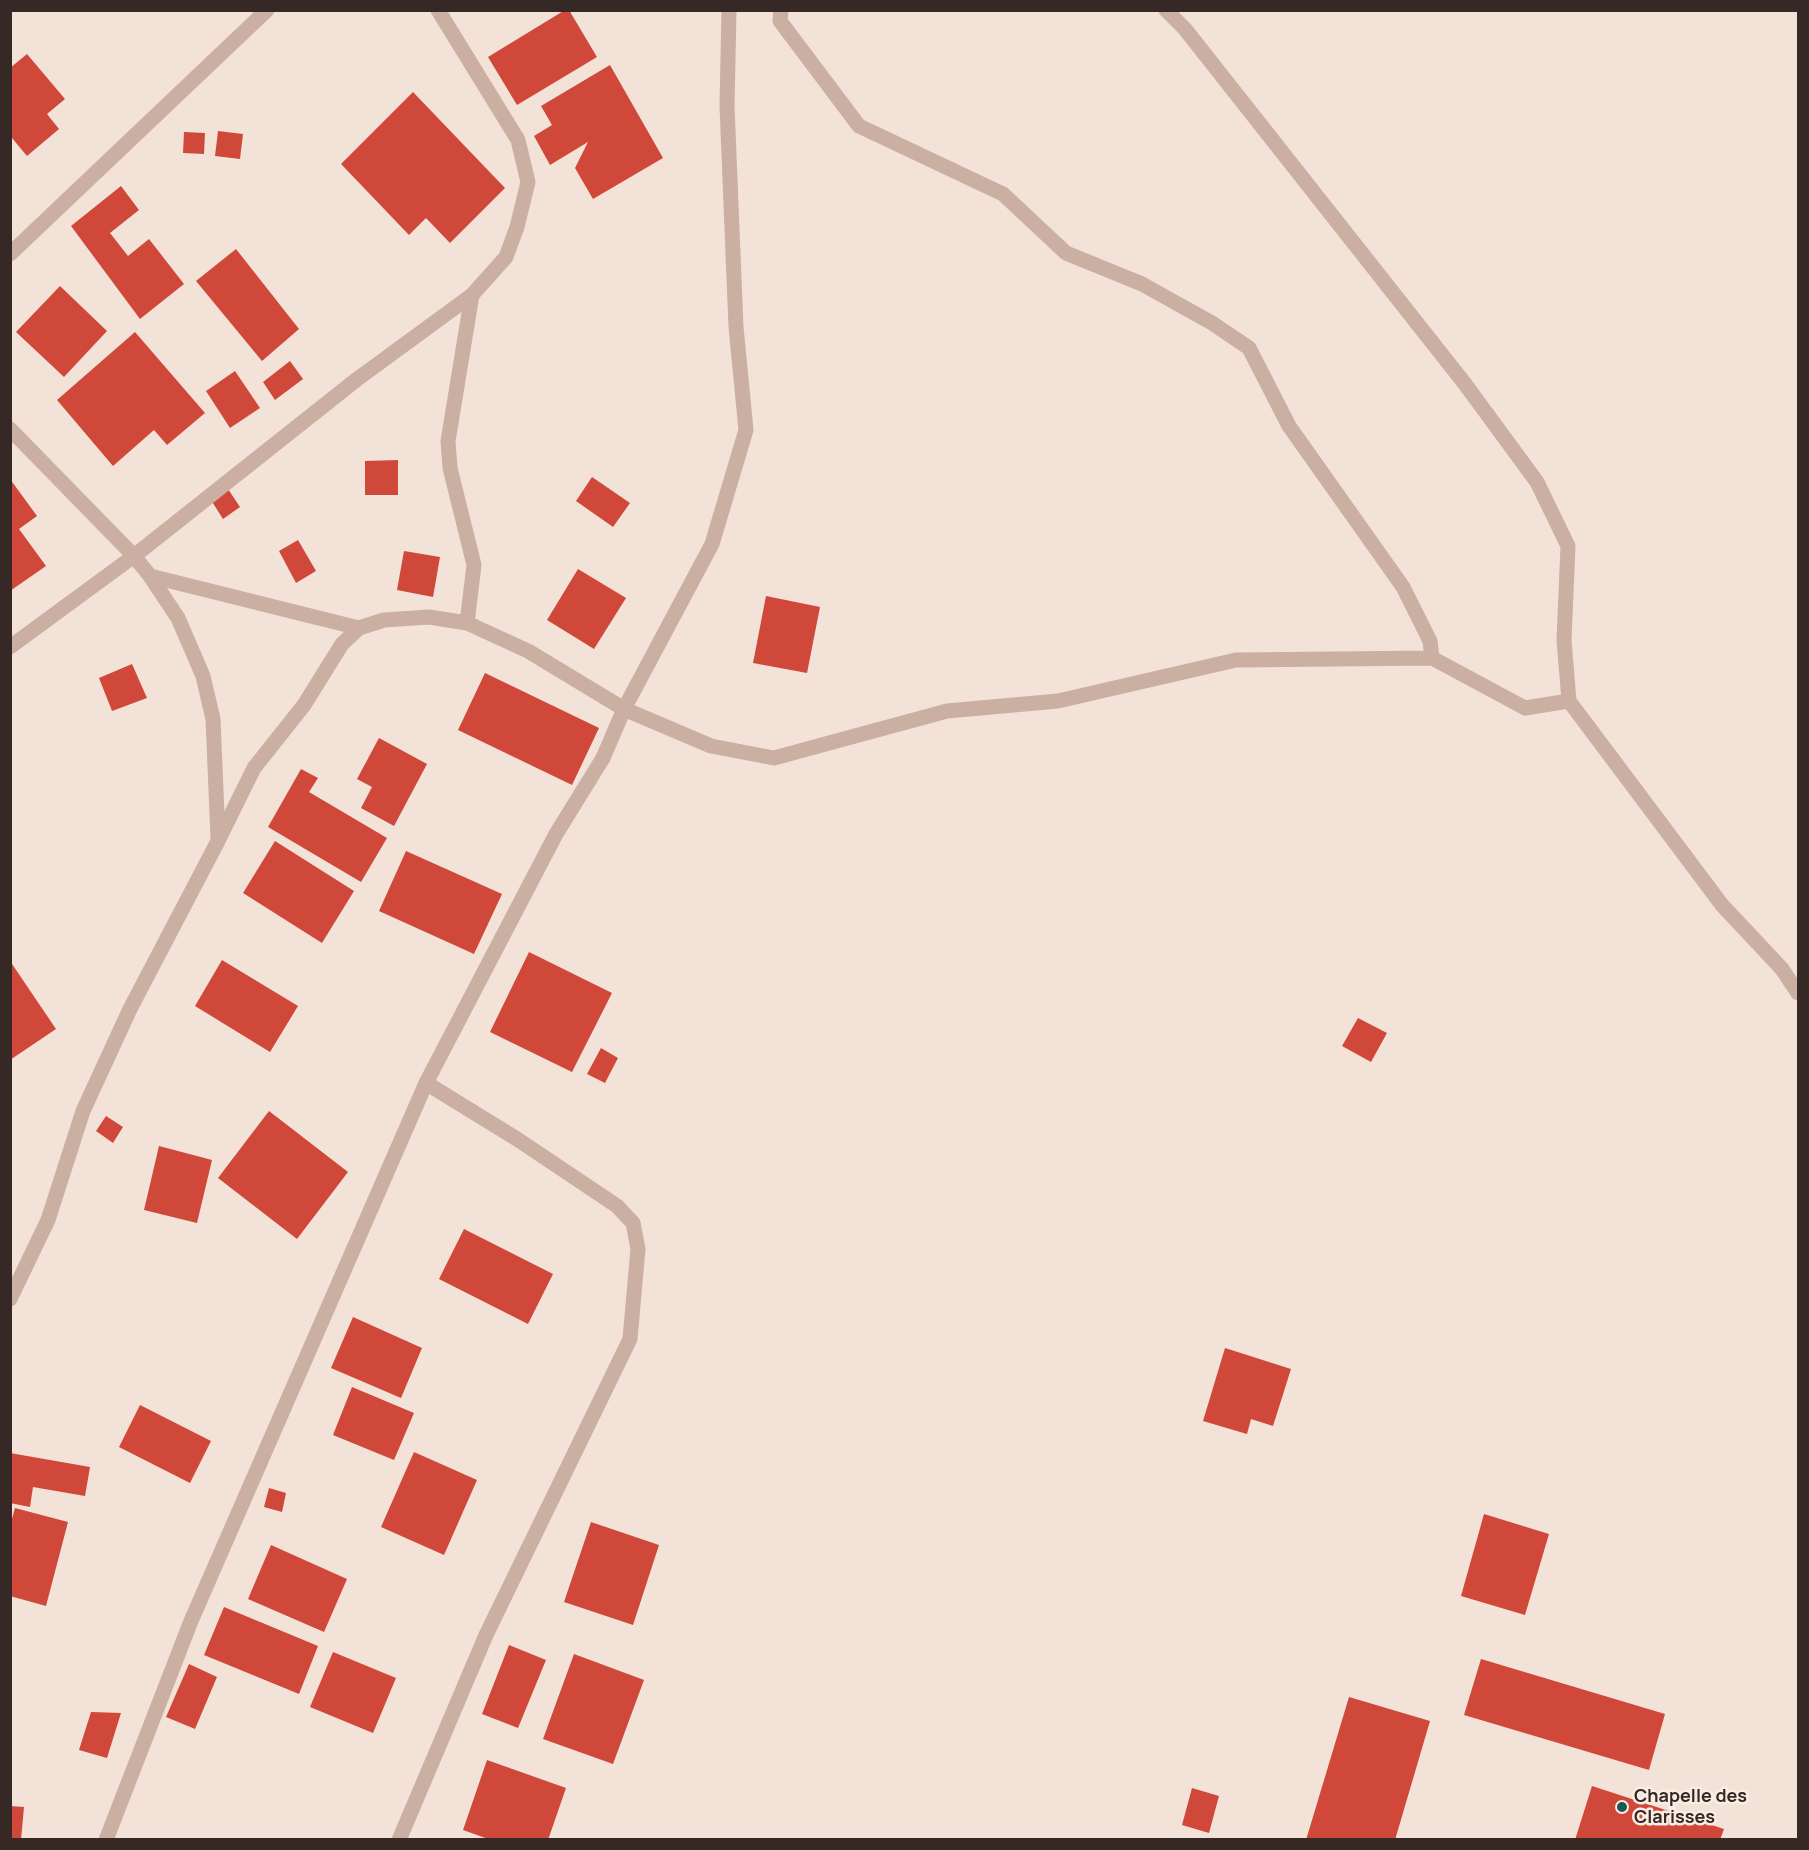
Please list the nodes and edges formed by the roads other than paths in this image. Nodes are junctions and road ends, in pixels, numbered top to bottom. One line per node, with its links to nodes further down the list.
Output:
1 (267, 10): 6 (street)
2 (438, 10): 7 (street)
3 (729, 10): 16 (street)
4 (781, 10): 14 (street)
5 (1166, 10): 15 (street)
6 (10, 254)
7 (472, 295): 9 (street); 11 (street)
8 (10, 429): 9 (street)
9 (134, 556): 10 (street); 13 (street)
10 (150, 576): 12 (street); 17 (street)
11 (467, 623): 12 (street); 16 (street)
12 (359, 628): 17 (street)
13 (10, 647)
14 (1432, 658): 15 (street); 16 (street)
15 (1569, 701): 18 (street)
16 (624, 709): 19 (street)
17 (218, 841): 20 (street)
18 (1798, 993)
19 (426, 1083): 21 (street); 22 (street)
20 (10, 1299)
21 (106, 1839)
22 (399, 1839)

